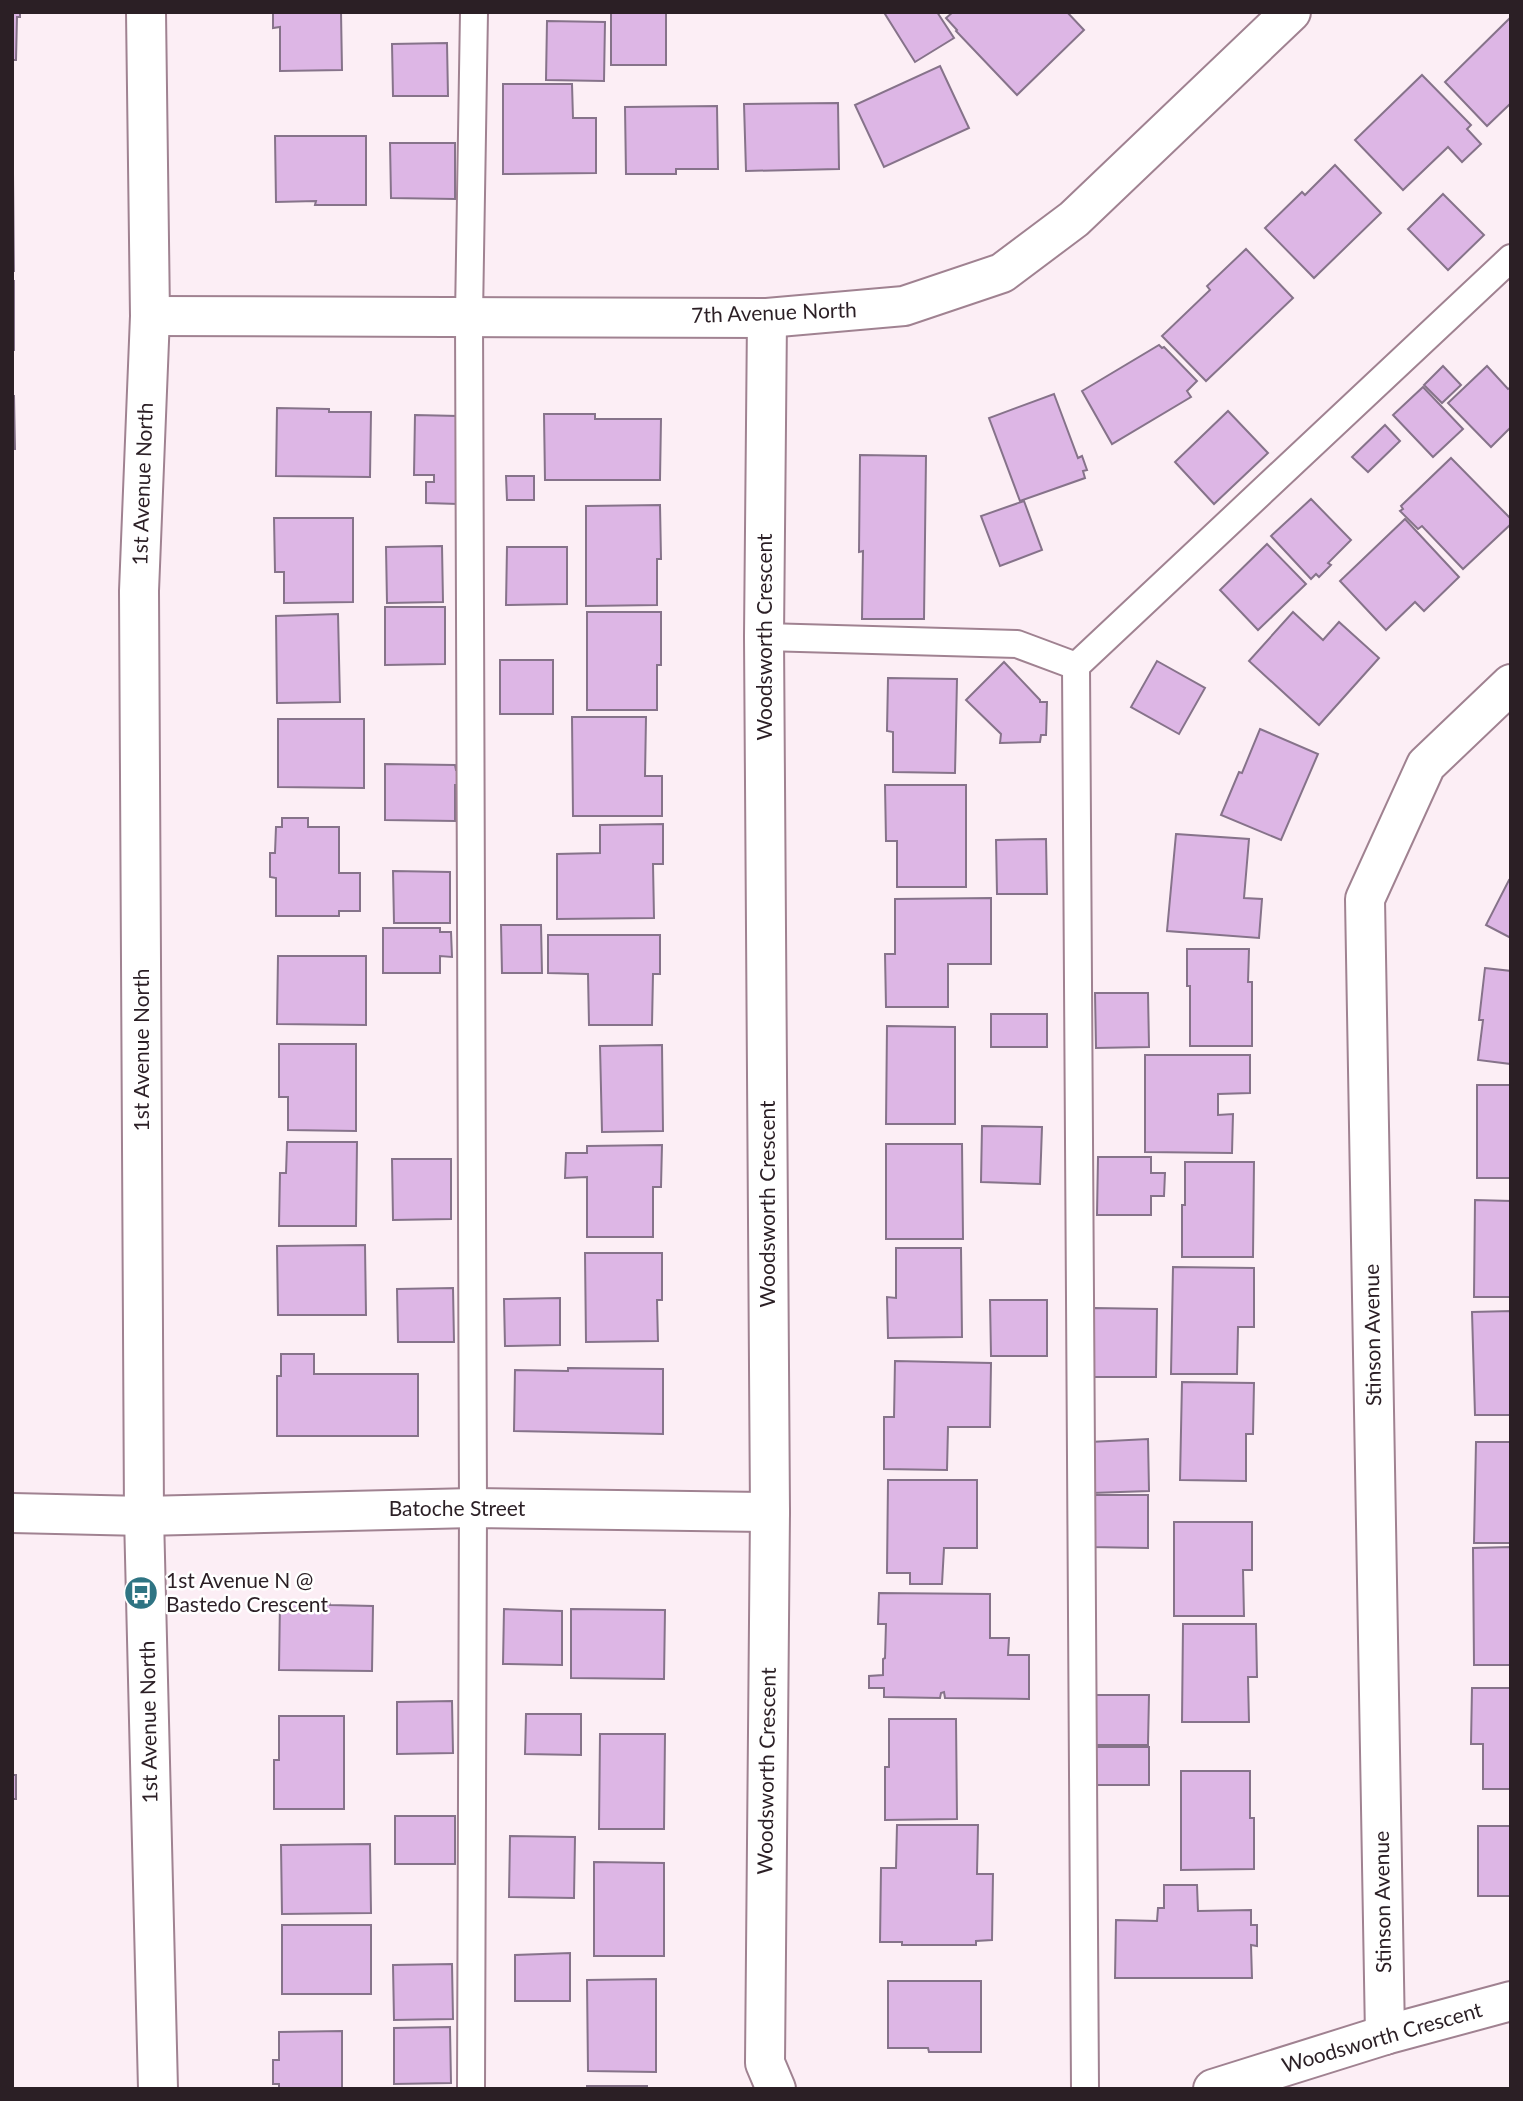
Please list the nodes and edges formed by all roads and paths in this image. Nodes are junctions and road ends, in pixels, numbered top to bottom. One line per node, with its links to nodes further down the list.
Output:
1 (146, 12): 5 (street, 1st Avenue North)
2 (474, 12): 6 (lane)
3 (1291, 12): 7 (street, 7th Avenue North)
4 (1511, 258): 9 (lane)
5 (150, 316): 6 (street, 7th Avenue North); 14 (street, 1st Avenue North)
6 (470, 316): 7 (street, 7th Avenue North); 11 (lane)
7 (767, 318): 8 (street, Woodsworth Crescent)
8 (764, 637): 9 (lane); 12 (street, Woodsworth Crescent)
9 (1076, 666): 20 (lane)
10 (1511, 684): 16 (street, Stinson Avenue)
11 (472, 1508): 12 (street, Batoche Street); 14 (street, Batoche Street); 18 (lane)
12 (770, 1511): 19 (street, Woodsworth Crescent)
13 (12, 1513): 14 (street, Batoche Street)
14 (144, 1516): 17 (street, 1st Avenue North)
15 (1511, 2001): 16 (street, Woodsworth Crescent)
16 (1385, 2035): 21 (street, Woodsworth Crescent)
17 (158, 2089)
18 (471, 2089)
19 (776, 2089)
20 (1085, 2089)
21 (1213, 2089)

